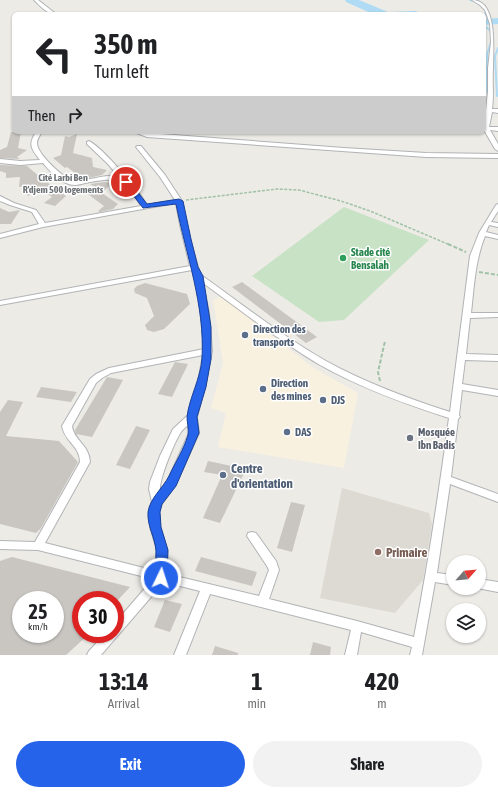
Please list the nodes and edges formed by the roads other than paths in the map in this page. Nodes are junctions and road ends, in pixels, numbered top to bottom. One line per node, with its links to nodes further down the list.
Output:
1 (36, 0): 3 (street)
2 (474, 0): 4 (street)
3 (51, 12)
4 (497, 36): 6 (street)
5 (486, 78): 6 (street)
6 (491, 79): 7 (street)
7 (487, 101): 8 (street)
8 (490, 110): 9 (street); 10 (street)
9 (498, 111)
10 (486, 124)
11 (486, 128): 12 (street)
12 (498, 129)
13 (486, 130): 18 (street)
14 (38, 134): 21 (street)
15 (147, 134): 19 (street)
16 (89, 142): 22 (street)
17 (139, 147): 24 (street)
18 (498, 149)
19 (498, 156)
20 (0, 161): 21 (street)
21 (45, 161): 22 (street)
22 (126, 182): 26 (street)
23 (0, 198): 28 (street)
24 (179, 201): 26 (street); 33 (street)
25 (498, 206): 27 (street)
26 (145, 207): 28 (street)
27 (487, 223): 29 (street); 30 (street)
28 (43, 225): 31 (street)
29 (498, 225)
30 (482, 233): 32 (street); 37 (street)
31 (0, 236)
32 (498, 237)
33 (194, 267): 34 (street); 35 (street)
34 (198, 276): 38 (street); 44 (street)
35 (0, 304)
36 (498, 315): 37 (street)
37 (467, 316): 39 (street)
38 (208, 351): 43 (street); 50 (street)
39 (462, 357): 40 (street); 41 (street)
40 (498, 358)
41 (458, 386): 42 (street); 44 (street)
42 (498, 393)
43 (192, 417): 47 (street); 47 (street)
44 (455, 417): 45 (street)
45 (446, 479): 46 (street); 51 (street)
46 (498, 498)
47 (157, 502): 52 (street)
48 (252, 536): 57 (street)
49 (0, 545): 50 (street)
50 (38, 546): 52 (street)
51 (431, 577): 53 (street); 61 (street)
52 (161, 578): 56 (street); 58 (street)
53 (446, 579)
54 (486, 585): 55 (street)
55 (498, 586)
56 (206, 589): 57 (street); 63 (street)
57 (262, 603): 59 (street)
58 (124, 621)
59 (357, 626): 61 (street); 64 (street)
60 (104, 643): 62 (street)
61 (417, 649)
62 (93, 655)
63 (180, 655)
64 (351, 655)

